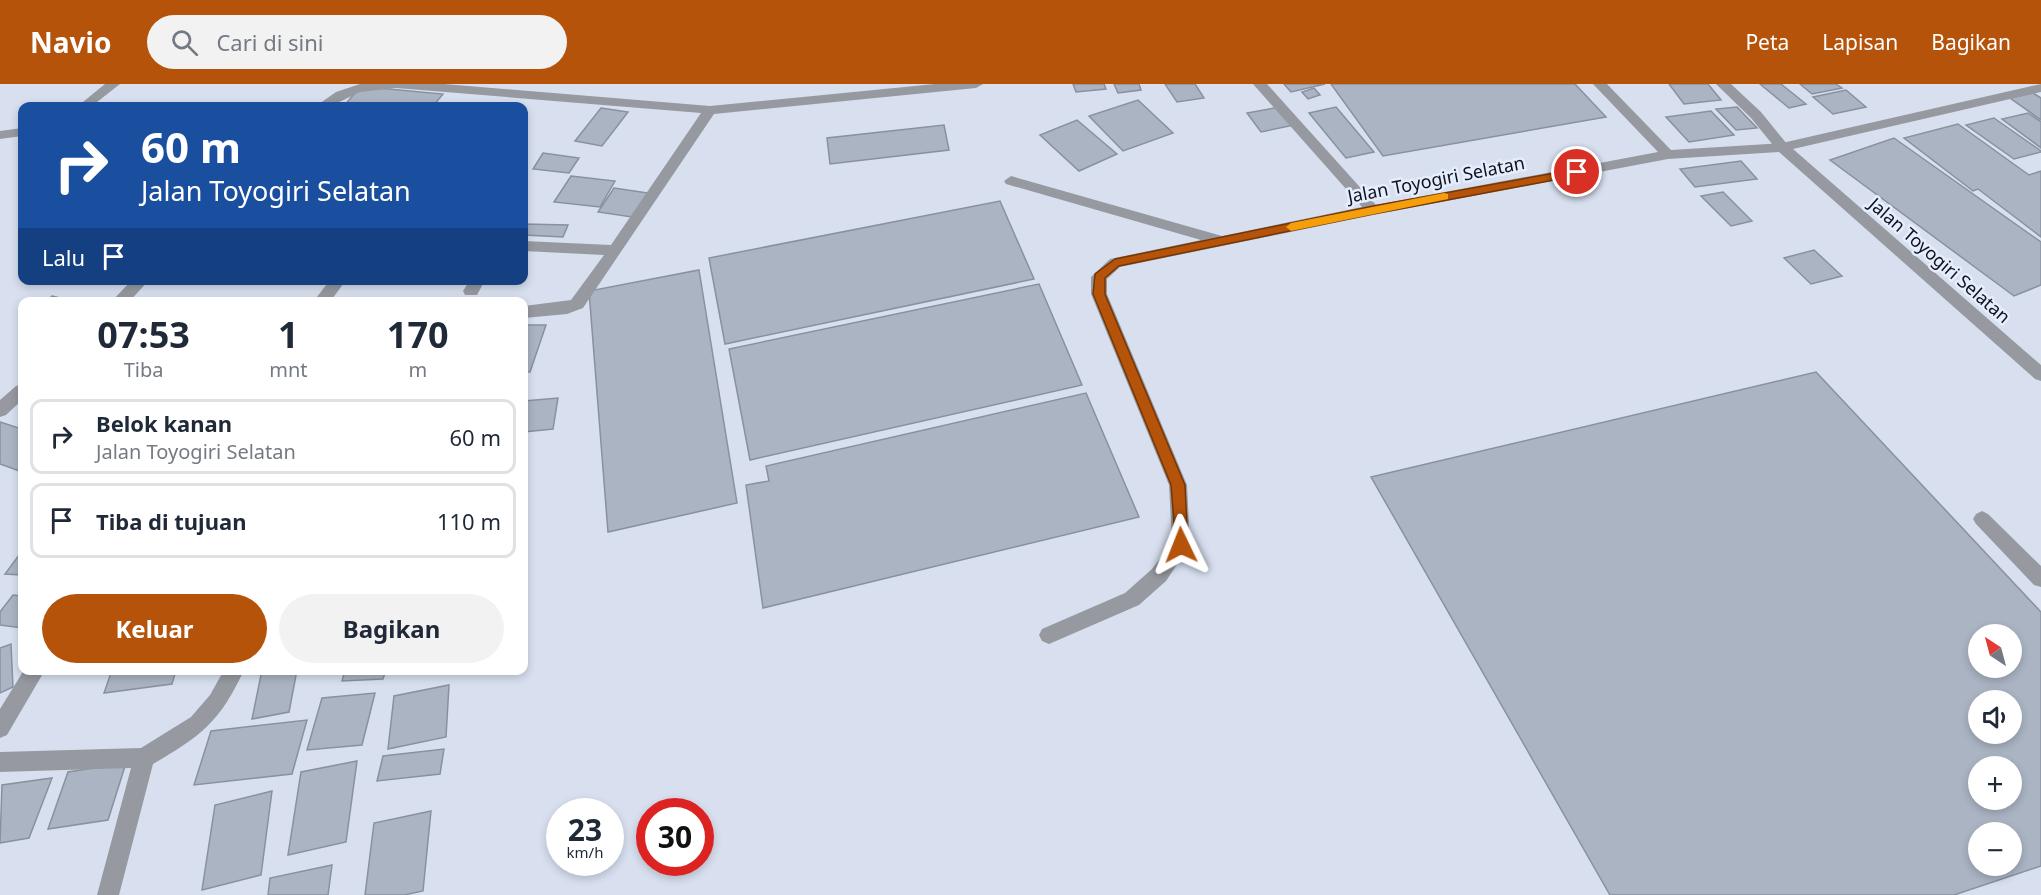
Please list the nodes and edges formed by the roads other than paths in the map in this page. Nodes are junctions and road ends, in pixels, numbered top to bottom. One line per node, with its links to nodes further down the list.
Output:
1 (113, 84): 7 (street)
2 (976, 84): 9 (street)
3 (1260, 84): 15 (street)
4 (1600, 84): 13 (street)
5 (1723, 84): 12 (street)
6 (2041, 88): 12 (street)
7 (89, 102)
8 (328, 102): 9 (street)
9 (710, 110): 18 (street)
10 (18, 133): 11 (street)
11 (0, 135)
12 (1782, 147): 13 (street, Jalan Toyogiri Selatan); 24 (street, Jalan Toyogiri Selatan)
13 (1668, 156): 15 (street, Jalan Toyogiri Selatan)
14 (1011, 181): 16 (street)
15 (1373, 210): 16 (street, Jalan Toyogiri Selatan)
16 (1223, 242): 29 (street, Jalan Toyogiri Selatan)
17 (528, 246): 18 (street)
18 (615, 250): 23 (street)
19 (136, 285): 21 (street)
20 (335, 285): 22 (street)
21 (124, 297)
22 (325, 297)
23 (528, 312)
24 (2041, 375)
25 (18, 394): 26 (street)
26 (0, 410)
27 (1982, 519): 28 (street)
28 (2041, 579)
29 (1049, 635)
30 (32, 675): 32 (street)
31 (232, 675): 33 (street)
32 (0, 728)
33 (144, 758): 34 (street); 35 (street)
34 (0, 762)
35 (108, 895)

